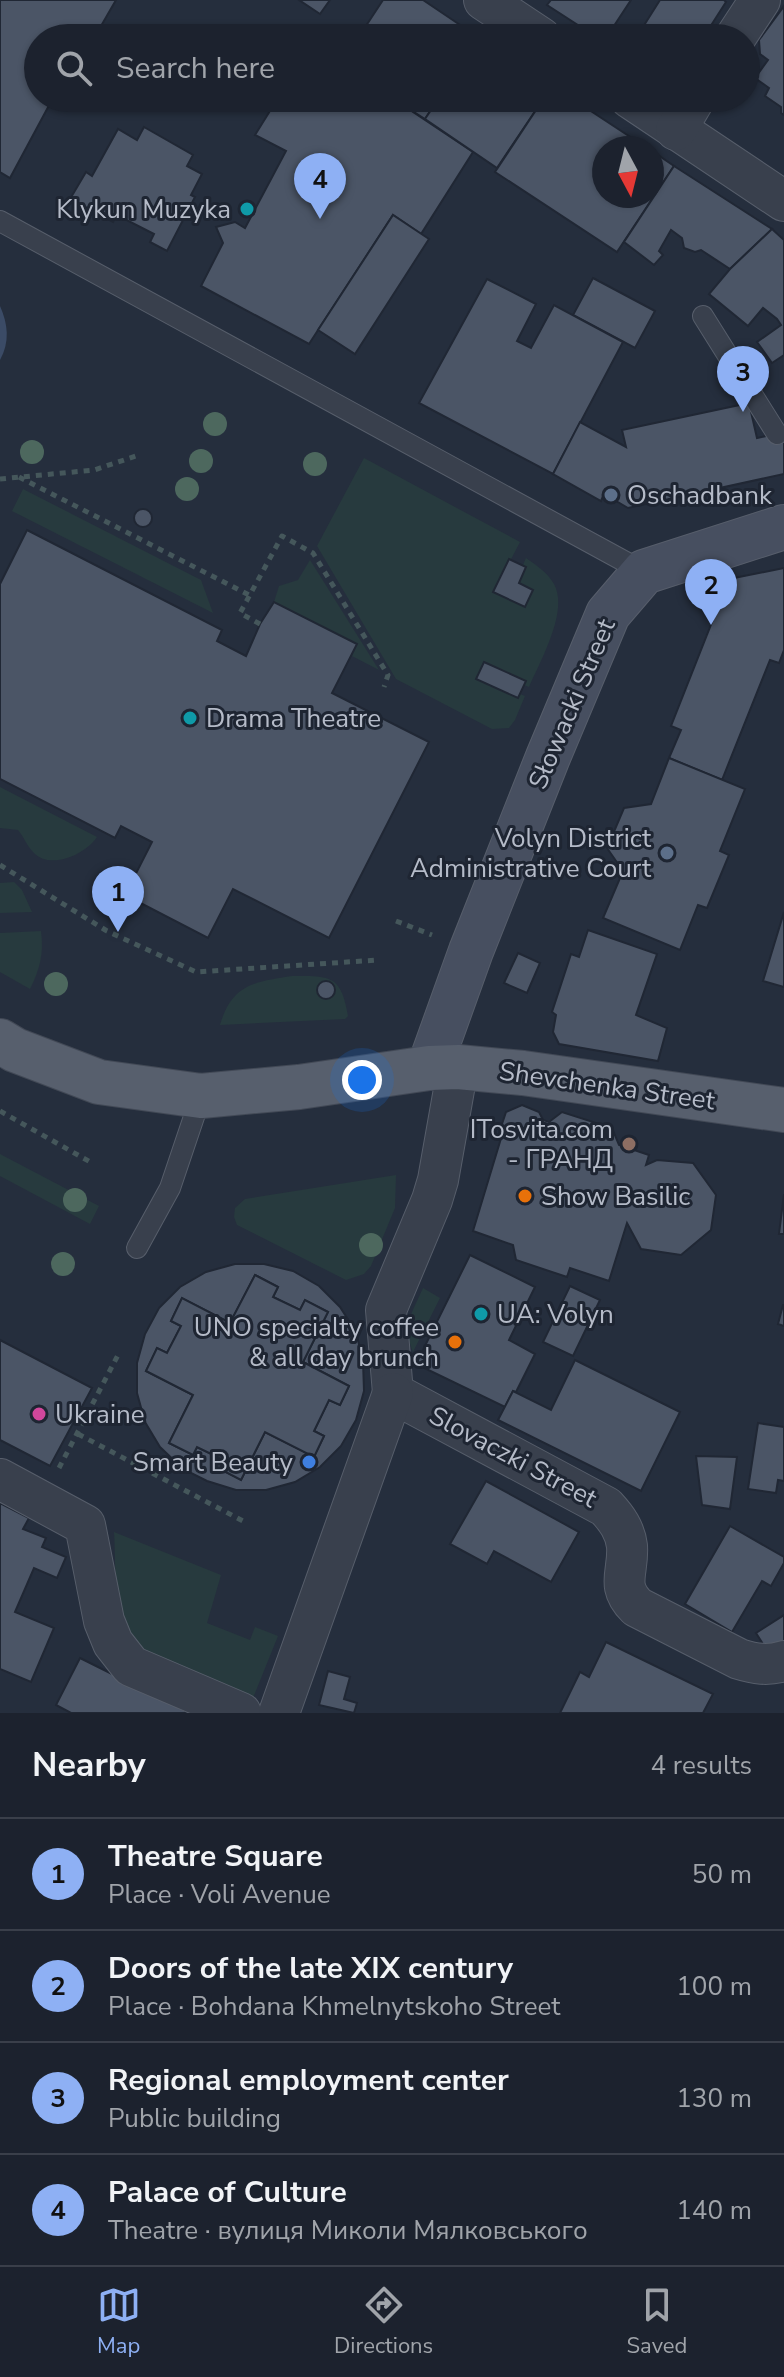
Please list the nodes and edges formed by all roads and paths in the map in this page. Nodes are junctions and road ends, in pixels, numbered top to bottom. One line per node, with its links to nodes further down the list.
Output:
1 (484, 0): 3 (street)
2 (760, 0): 4 (street)
3 (520, 24)
4 (744, 24)
5 (686, 114): 6 (street)
6 (784, 201)
7 (0, 221): 14 (lane)
8 (703, 316): 9 (lane)
9 (777, 434)
10 (136, 456): 11 (path)
11 (19, 477): 12 (path); 15 (path)
12 (0, 479)
13 (784, 527): 14 (main road)
14 (644, 572): 23 (main road, Słowacki Street)
15 (249, 595): 16 (path); 17 (path)
16 (260, 624)
17 (384, 687)
18 (0, 865): 21 (path)
19 (396, 921): 20 (path)
20 (437, 937)
21 (378, 960)
22 (0, 1041): 24 (main road, Shevchenka Street)
23 (444, 1068): 24 (main road, Shevchenka Street); 25 (main road, Shevchenka Street); 30 (street)
24 (201, 1096): 28 (lane)
25 (784, 1110)
26 (0, 1111): 27 (path)
27 (92, 1163)
28 (137, 1248)
29 (118, 1355): 31 (path)
30 (393, 1393): 35 (street, Slovaczki Street); 37 (street)
31 (77, 1434): 32 (path); 34 (path)
32 (59, 1469)
33 (0, 1479): 36 (street)
34 (243, 1521)
35 (784, 1661)
36 (241, 1713)
37 (279, 1713)

